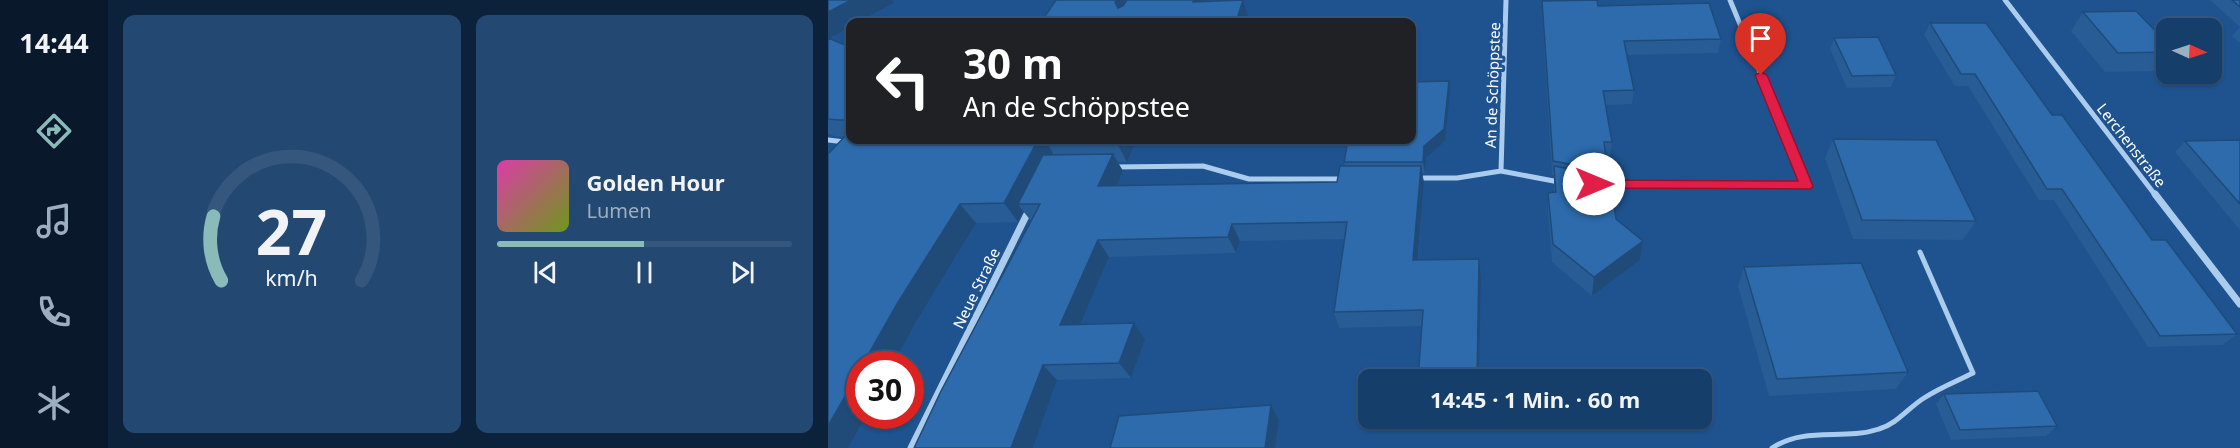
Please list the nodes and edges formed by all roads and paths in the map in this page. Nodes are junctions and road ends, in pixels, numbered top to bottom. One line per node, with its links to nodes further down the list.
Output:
1 (1506, 0): 7 (street, An de Schöppstee)
2 (1730, 0): 11 (street)
3 (2005, 0): 14 (street, Lerchenstraße)
4 (828, 140): 5 (street)
5 (846, 143)
6 (1109, 167): 9 (street)
7 (1501, 171): 8 (street); 10 (street)
8 (1411, 178)
9 (1353, 179)
10 (1564, 182)
11 (1596, 184)
12 (1035, 198): 15 (street, Neue Straße)
13 (1920, 252): 16 (lane)
14 (2240, 304)
15 (911, 448)
16 (1772, 448)

